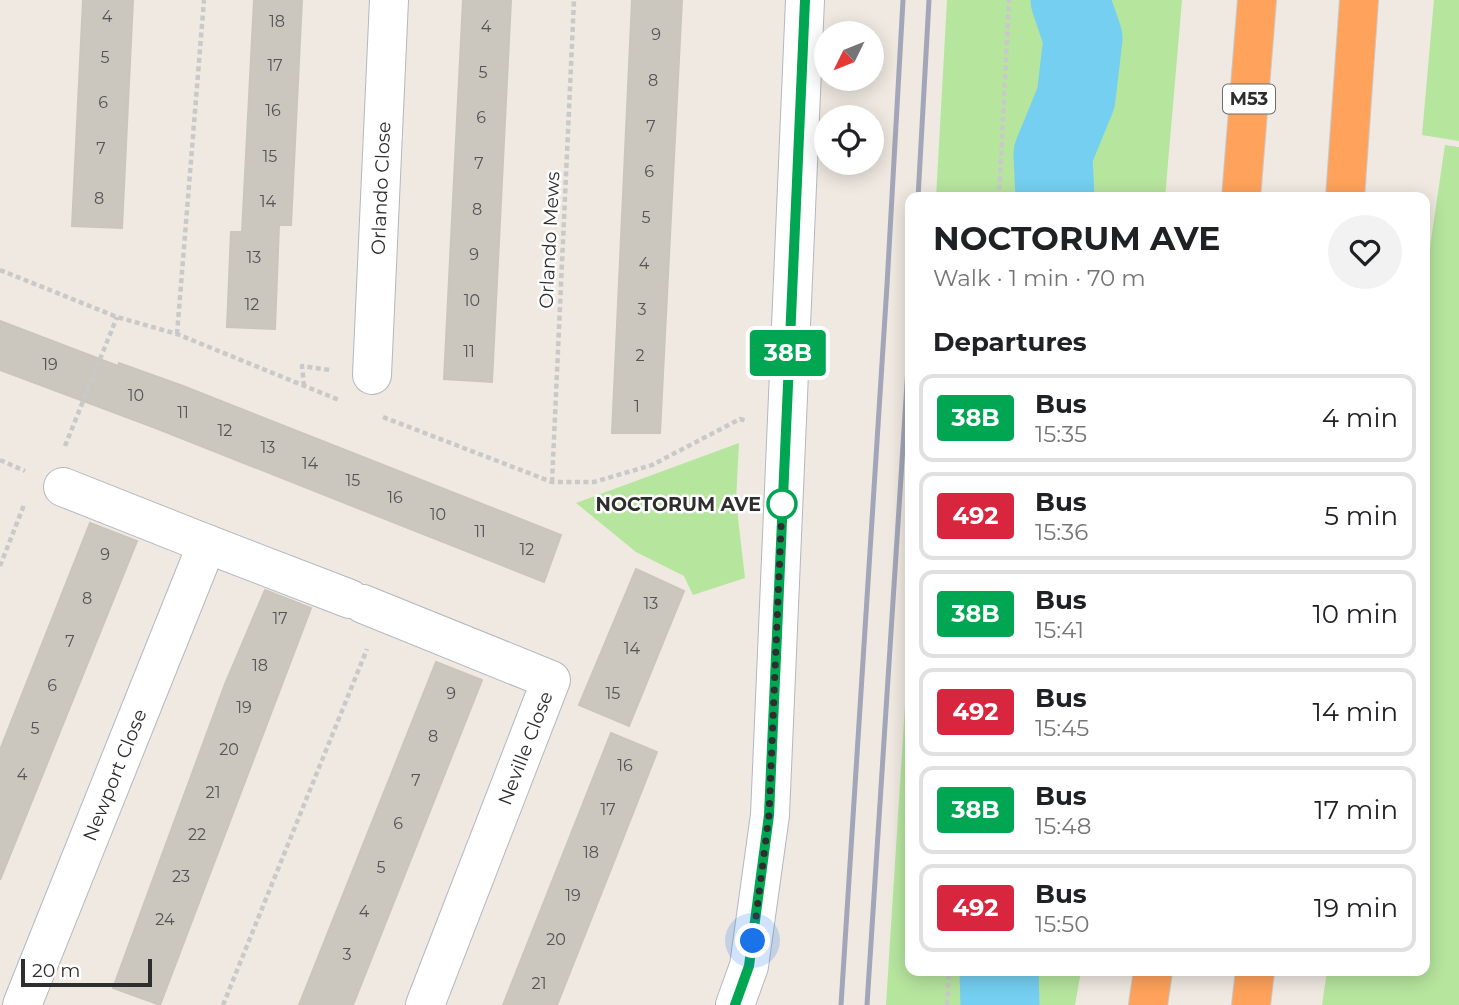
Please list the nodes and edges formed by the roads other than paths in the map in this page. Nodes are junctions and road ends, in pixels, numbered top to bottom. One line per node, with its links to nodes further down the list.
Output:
1 (389, 0): 7 (street, Orlando Close)
2 (805, 0): 14 (street)
3 (1257, 0): 5 (highway, M53)
4 (1359, 0): 6 (highway)
5 (1241, 192)
6 (1345, 192)
7 (372, 375)
8 (54, 473): 9 (street)
9 (206, 544): 12 (street, Newport Close); 13 (street, Neville Close)
10 (1152, 976): 15 (highway)
11 (1254, 976): 16 (highway)
12 (22, 1005)
13 (425, 1005)
14 (735, 1005)
15 (1148, 1005)
16 (1251, 1005)

